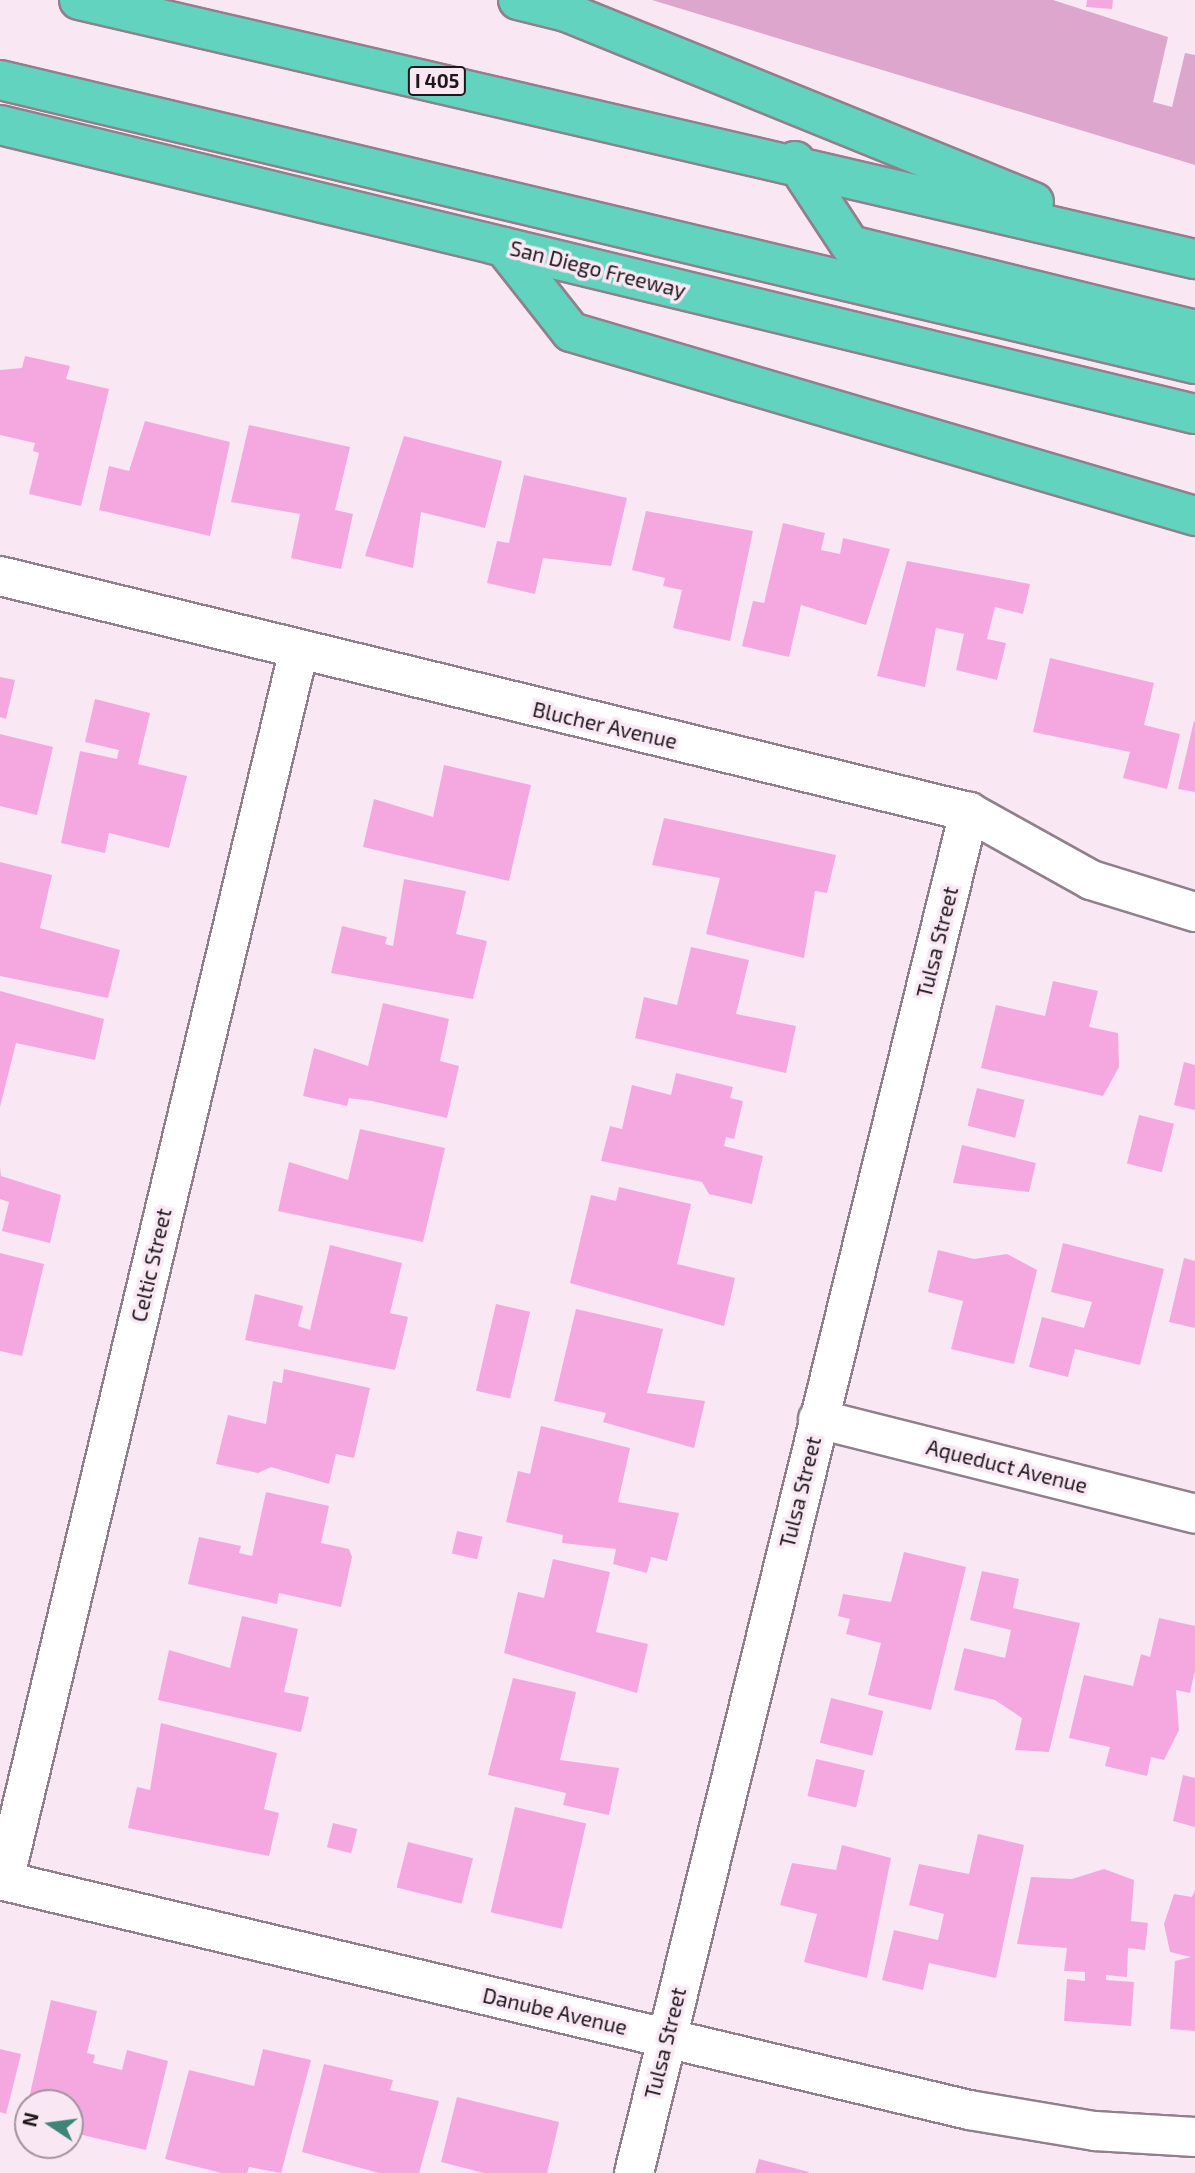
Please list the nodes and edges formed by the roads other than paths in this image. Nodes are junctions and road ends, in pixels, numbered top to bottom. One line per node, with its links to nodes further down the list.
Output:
1 (79, 0): 5 (highway, I 405)
2 (518, 0): 7 (highway)
3 (0, 80): 10 (highway)
4 (0, 125): 6 (highway, San Diego Freeway)
5 (794, 161): 7 (highway, I 405); 9 (highway)
6 (504, 247): 11 (highway, San Diego Freeway); 12 (highway)
7 (1150, 249): 8 (highway, I 405)
8 (1195, 259)
9 (1195, 330)
10 (1195, 364)
11 (1195, 414)
12 (1195, 516)
13 (0, 576): 14 (street, Blucher Avenue)
14 (299, 649): 15 (street, Blucher Avenue); 19 (street, Celtic Street)
15 (969, 812): 16 (street, Blucher Avenue); 17 (street, Tulsa Street)
16 (1195, 912)
17 (818, 1419): 18 (street, Aqueduct Avenue); 20 (street, Tulsa Street)
18 (1195, 1514)
19 (2, 1881): 20 (street, Danube Avenue)
20 (666, 2038): 21 (street, Danube Avenue); 22 (street, Tulsa Street)
21 (1195, 2137)
22 (634, 2173)

